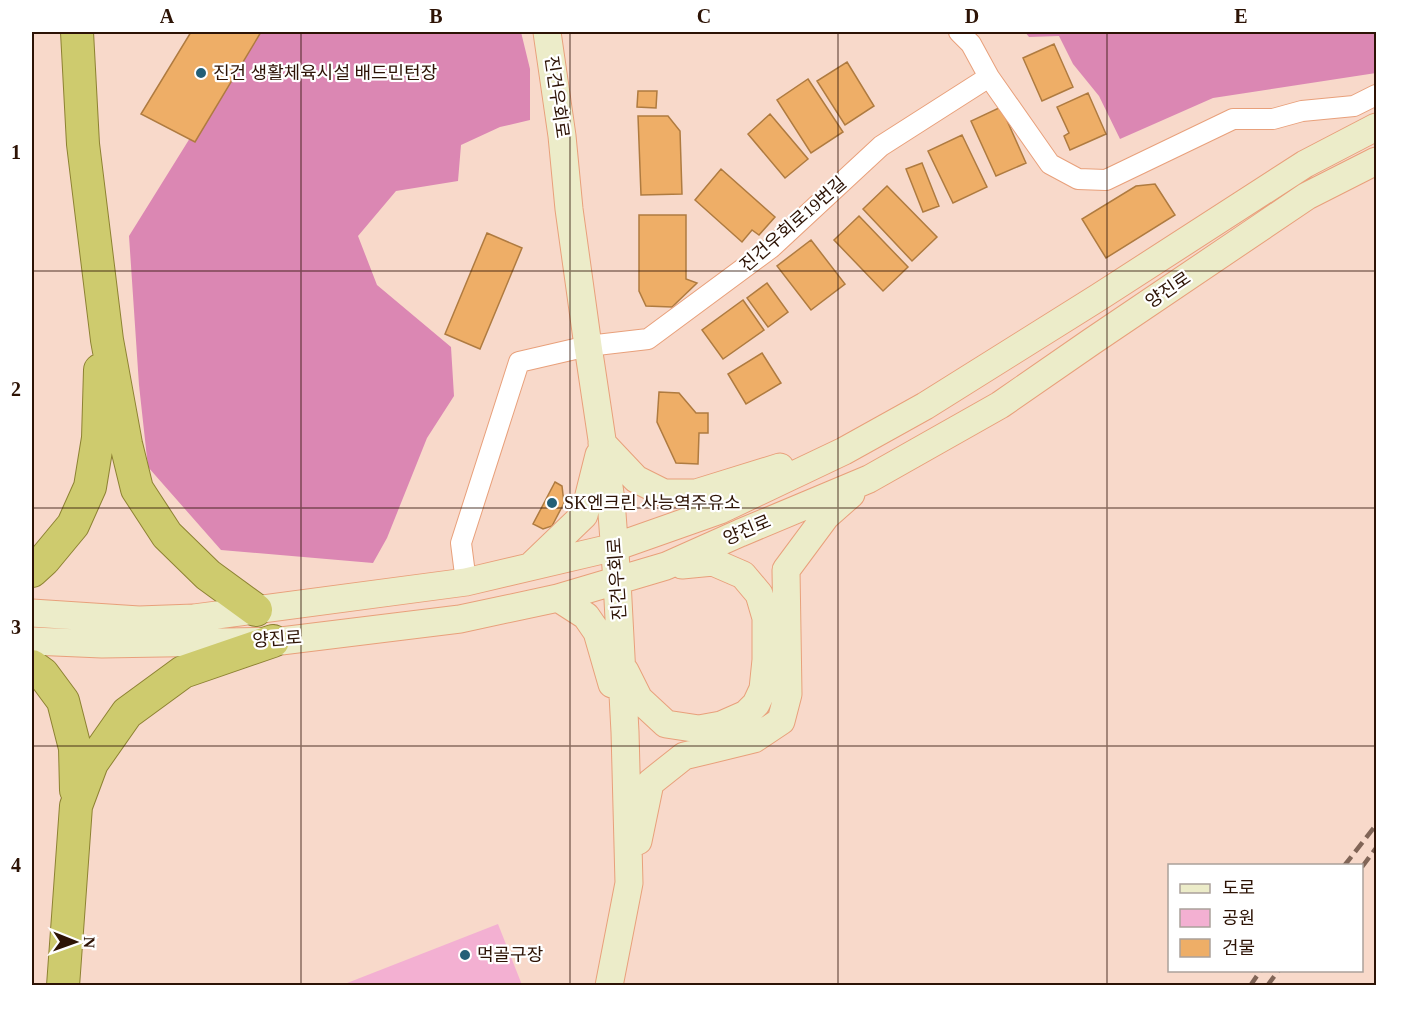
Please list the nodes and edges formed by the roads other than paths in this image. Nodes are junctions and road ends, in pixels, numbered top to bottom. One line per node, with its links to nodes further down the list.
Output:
1 (76, 32): 8 (highway)
2 (547, 32): 9 (main road, 진건우회로)
3 (959, 32): 4 (street)
4 (989, 77): 5 (street); 9 (street, 진건우회로19번길)
5 (1377, 95)
6 (1377, 127): 11 (main road, 양진로)
7 (1377, 161): 12 (main road, 양진로)
8 (98, 267): 16 (highway); 20 (highway)
9 (588, 346): 10 (main road, 진건우회로); 18 (street, 진건우회로19번길)
10 (602, 443): 11 (main road); 13 (main road, 진건우회로); 14 (main road)
11 (814, 465): 13 (main road, 양진로)
12 (869, 478): 15 (main road, 양진로); 28 (main road)
13 (615, 547): 14 (main road, 양진로); 17 (main road, 진건우회로)
14 (530, 566): 18 (main road, 양진로)
15 (666, 566): 17 (main road, 양진로); 24 (main road)
16 (32, 571)
17 (617, 581): 19 (main road, 양진로); 24 (main road, 진건우회로)
18 (466, 582): 20 (main road, 양진로)
19 (558, 598): 23 (main road, 양진로); 26 (main road)
20 (256, 610): 21 (main road, 양진로)
21 (32, 613)
22 (32, 641): 23 (main road, 양진로)
23 (273, 641): 27 (highway)
24 (621, 665): 26 (main road, 진건우회로)
25 (32, 666): 27 (highway)
26 (625, 732): 28 (main road, 진건우회로)
27 (76, 806): 29 (highway)
28 (629, 883): 30 (main road, 진건우회로)
29 (63, 986)
30 (609, 986)

